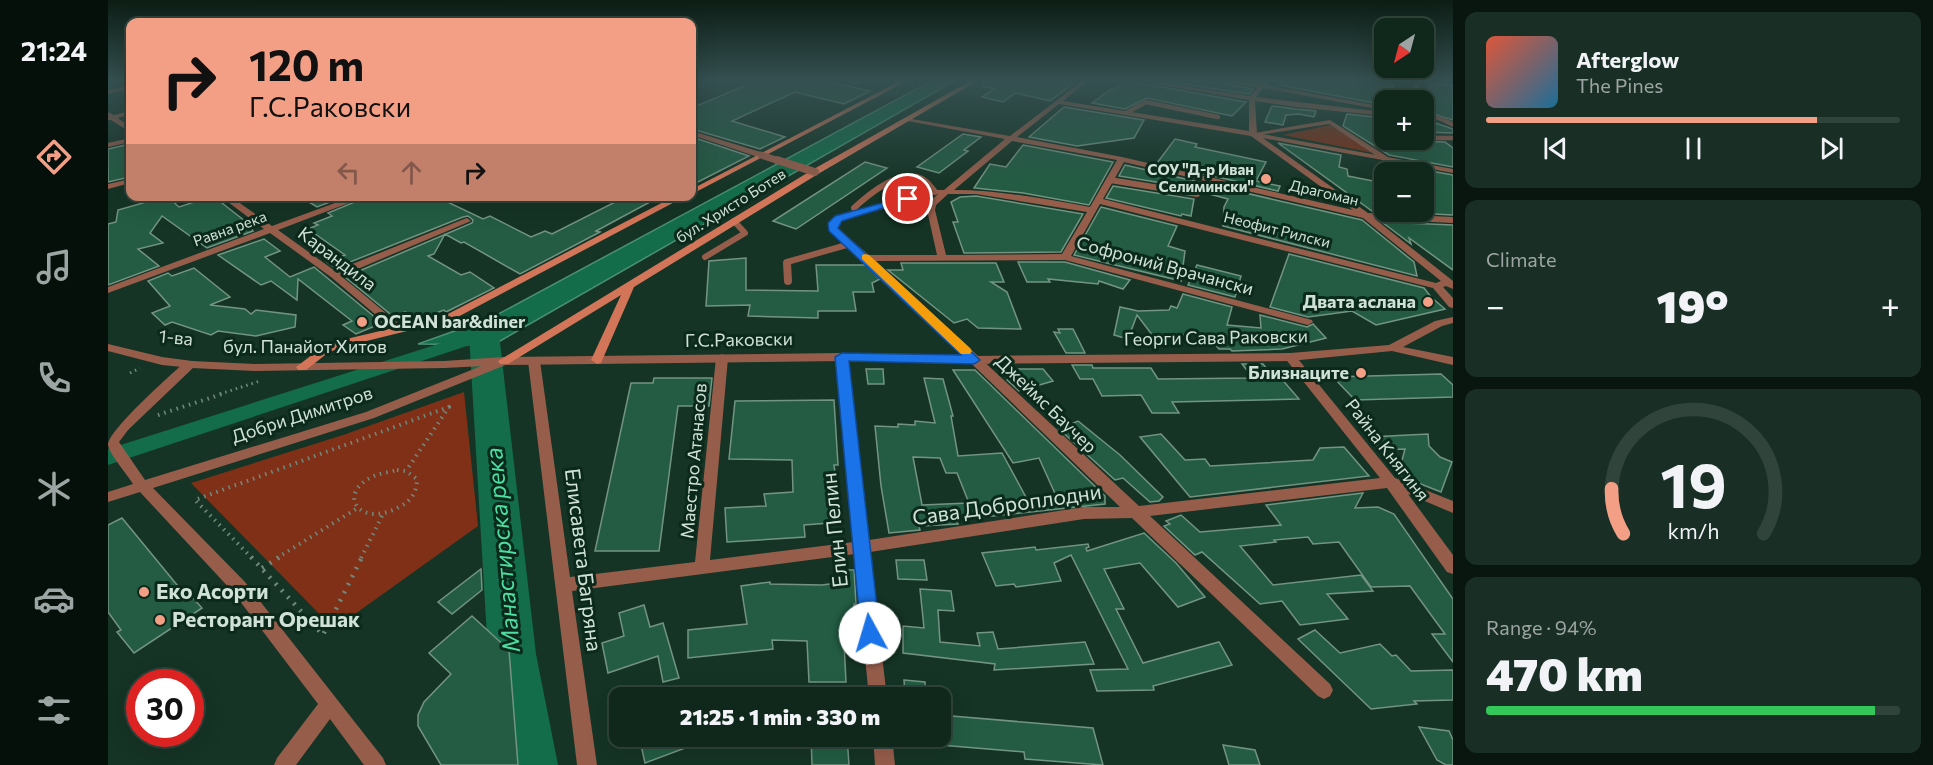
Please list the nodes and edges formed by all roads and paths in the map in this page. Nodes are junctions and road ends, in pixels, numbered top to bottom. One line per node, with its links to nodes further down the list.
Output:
1 (837, 116): 24 (main road, бул. Христо Ботев)
2 (914, 116): 13 (main road, бул. Христо Ботев)
3 (1041, 116): 21 (street)
4 (1142, 116): 17 (street)
5 (1212, 116): 9 (lane)
6 (1253, 116): 17 (street)
7 (1331, 116): 14 (street)
8 (109, 117): 16 (street)
9 (1218, 117)
10 (1434, 117): 11 (street)
11 (1440, 118): 12 (street); 15 (street)
12 (1453, 118)
13 (908, 119): 21 (street, Драгоман); 28 (main road, бул. Христо Ботев)
14 (1329, 122): 17 (street); 26 (street)
15 (1453, 125)
16 (126, 128)
17 (1253, 134): 26 (street); 41 (street)
18 (696, 135): 24 (street)
19 (1434, 138): 20 (lane)
20 (1453, 138)
21 (1010, 139): 25 (street, Драгоман); 33 (street)
22 (126, 141): 23 (street)
23 (108, 145)
24 (761, 155): 28 (street, bridge); 32 (main road, бул. Христо Ботев)
25 (1122, 159): 29 (street); 41 (street, Драгоман)
26 (1387, 159): 27 (street)
27 (1453, 171)
28 (815, 172): 44 (main road, бул. Христо Ботев)
29 (1110, 180): 34 (lane); 38 (street)
30 (126, 182): 31 (street)
31 (108, 187)
32 (696, 190)
33 (940, 192): 39 (street); 40 (street, Джеймс Баучер); 40 (lane); 47 (street)
34 (1197, 194)
35 (231, 201): 45 (street, Карандила)
36 (349, 201): 45 (street, Равна река)
37 (672, 201): 59 (main road, бул. Христо Ботев)
38 (1099, 201): 39 (street); 53 (street, Неофит Рилски)
39 (1092, 210): 49 (street)
40 (856, 213): 46 (street, Джеймс Баучер)
41 (1366, 216): 42 (street, Драгоман); 53 (street)
42 (1453, 220)
43 (467, 221): 51 (street)
44 (734, 221): 48 (lane); 54 (main road, бул. Христо Ботев)
45 (271, 230): 51 (street, Карандила); 55 (street, Равна река)
46 (850, 244): 50 (street, Джеймс Баучер); 52 (lane)
47 (942, 256): 49 (street, Софроний Врачански); 50 (street, Софроний Врачански)
48 (705, 257)
49 (1065, 257): 58 (street, Софроний Врачански)
50 (867, 258): 66 (street, Джеймс Баучер)
51 (334, 275): 59 (street, Карандила)
52 (788, 281)
53 (1446, 285): 56 (street)
54 (629, 287): 65 (main road); 67 (main road, бул. Христо Ботев)
55 (108, 290)
56 (1453, 305)
57 (1453, 320): 61 (street, Георги Сава Раковски)
58 (1308, 322)
59 (399, 329): 71 (main road, бул. Христо Ботев)
60 (108, 347): 70 (street, бул. Панайот Хитов)
61 (1392, 348): 63 (street, Георги Сава Раковски); 69 (street)
62 (842, 357): 64 (street, Г.С.Раковски); 66 (street, Г.С.Раковски); 83 (street, Елин Пелин)
63 (1290, 357): 66 (street, Георги Сава Раковски); 76 (street, Райна Княгиня)
64 (722, 358): 65 (street, Г.С.Раковски); 84 (street, Маестро Атанасов)
65 (597, 360): 68 (street, Г.С.Раковски)
66 (974, 360): 81 (street, Джеймс Баучер)
67 (504, 361): 68 (street, Г.С.Раковски); 71 (street, бул. Панайот Хитов); 77 (street, Добри Димитров)
68 (534, 361): 87 (street, Елисавета Багряна)
69 (1453, 361)
70 (190, 364): 71 (street, бул. Панайот Хитов); 74 (street)
71 (302, 367)
72 (268, 379): 73 (path)
73 (157, 416)
74 (110, 437): 77 (street)
75 (406, 471): 80 (path); 82 (path); 86 (path)
76 (1391, 482): 79 (street, Сава Доброплодни); 81 (street, Сава Доброплодни); 85 (street, Райна Княгиня)
77 (142, 486): 78 (street, Добри Димитров); 90 (street)
78 (108, 497)
79 (1453, 507)
80 (356, 510): 82 (path); 86 (path)
81 (1133, 512): 83 (street, Сава Доброплодни); 89 (street, Джеймс Баучер)
82 (383, 514): 86 (path)
83 (861, 547): 84 (street, Сава Доброплодни); 88 (street, Елин Пелин)
84 (702, 567): 87 (street, Сава Доброплодни)
85 (1453, 567)
86 (262, 568)
87 (563, 585): 94 (street, Елисавета Багряна)
88 (877, 687)
89 (1324, 690)
90 (329, 705): 92 (street); 93 (street)
91 (883, 747): 95 (street)
92 (284, 765)
93 (376, 765)
94 (587, 765)
95 (885, 765)

